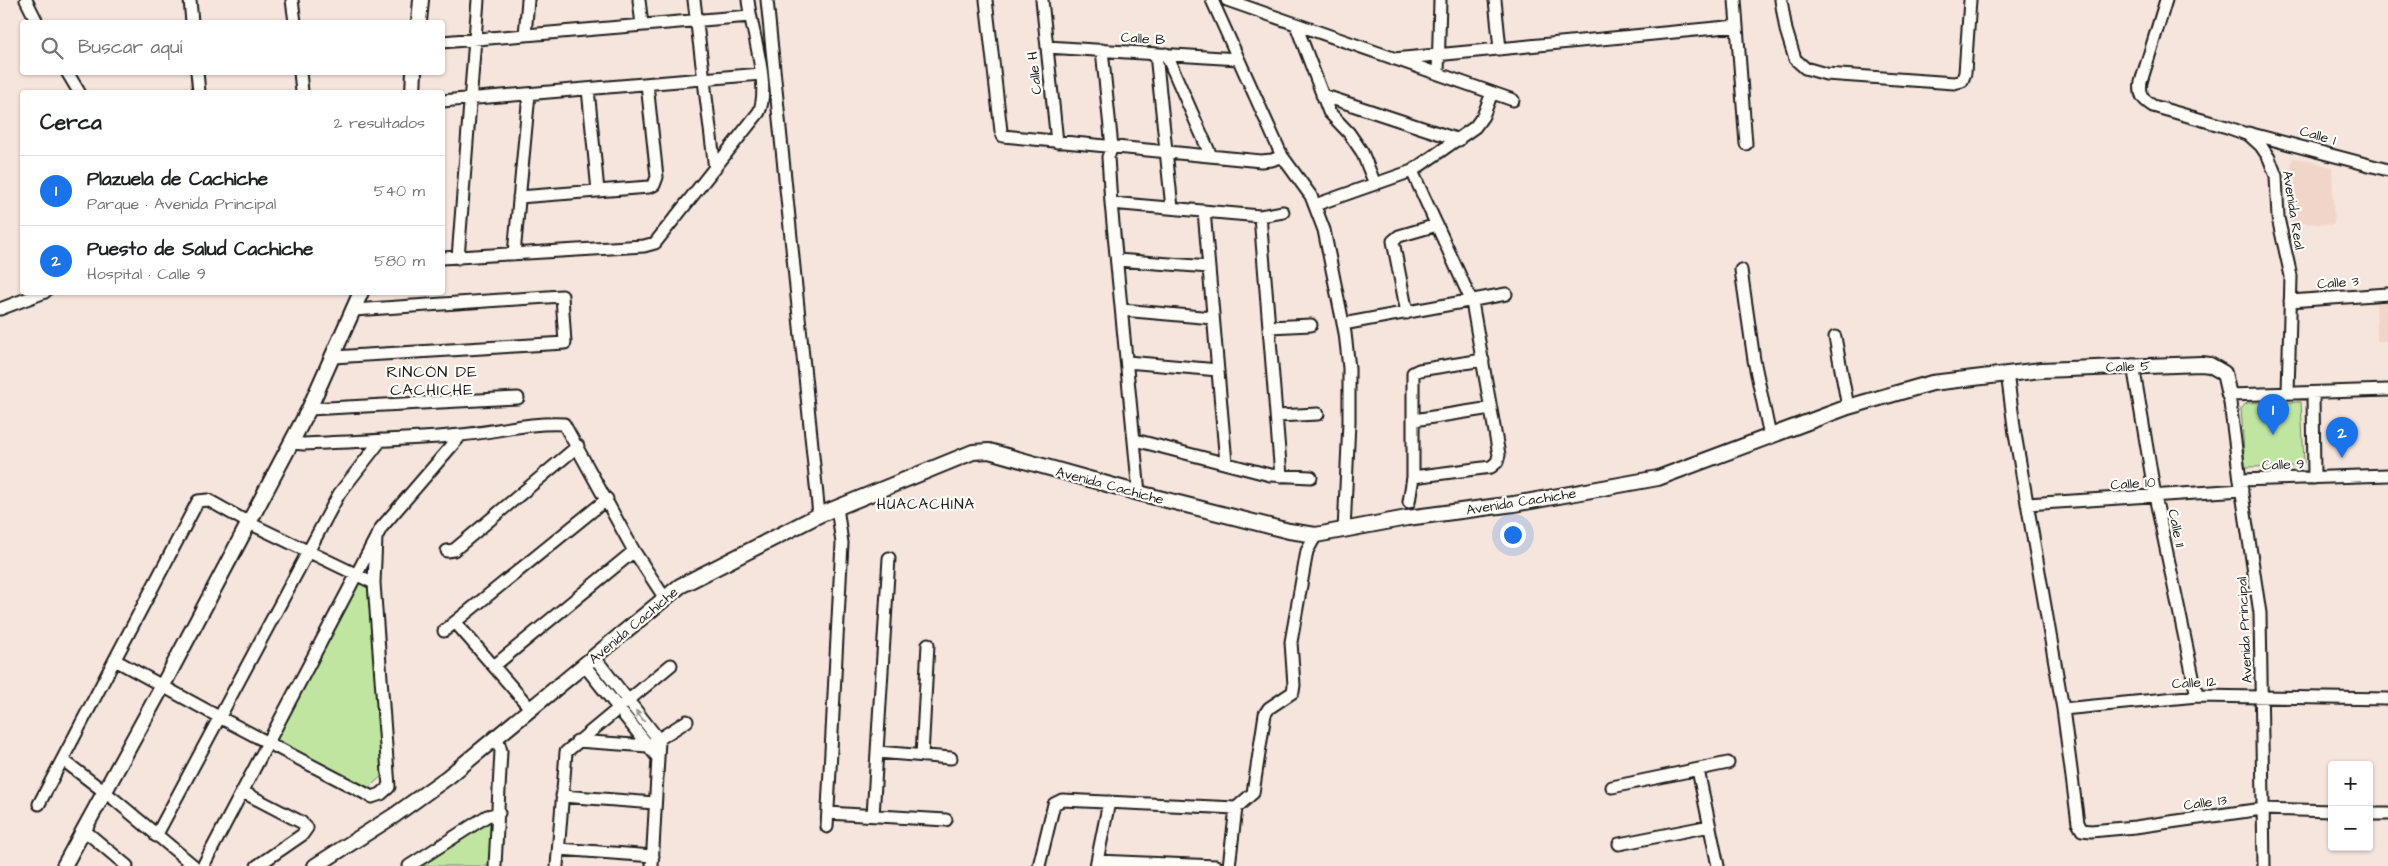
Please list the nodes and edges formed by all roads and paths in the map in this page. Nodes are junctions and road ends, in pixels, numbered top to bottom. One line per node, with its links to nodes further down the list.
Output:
1 (26, 0): 22 (street)
2 (190, 0): 23 (street)
3 (292, 0): 24 (street)
4 (421, 0): 25 (street)
5 (478, 0): 31 (street)
6 (528, 0): 30 (street)
7 (639, 0): 27 (street)
8 (694, 0): 26 (street)
9 (748, 0): 21 (street)
10 (767, 0): 137 (street)
11 (986, 0): 61 (street)
12 (1042, 0): 33 (street, Calle H)
13 (1212, 0): 38 (street)
14 (1227, 0): 28 (street)
15 (1440, 0): 37 (street)
16 (1495, 0): 34 (street)
17 (1735, 0): 29 (street)
18 (1781, 0): 19 (street)
19 (1970, 0)
20 (2166, 0): 59 (street, Avenida Real)
21 (750, 16): 26 (street); 40 (street)
22 (36, 20)
23 (192, 20)
24 (295, 20)
25 (419, 20)
26 (697, 20): 27 (street); 46 (street)
27 (642, 25): 30 (street)
28 (1296, 25): 39 (street); 55 (street)
29 (1737, 26): 34 (street); 62 (street)
30 (525, 35): 31 (street)
31 (476, 39): 32 (street); 56 (street)
32 (445, 42)
33 (1047, 47): 35 (street, Calle B); 61 (street, Calle H)
34 (1500, 49): 37 (street)
35 (1102, 50): 36 (street, Calle B); 63 (street)
36 (1161, 54): 38 (street, Calle B); 64 (street); 65 (street)
37 (1440, 55): 39 (street); 41 (street)
38 (1238, 59): 66 (street)
39 (1394, 59): 41 (street)
40 (761, 74): 46 (street); 67 (street)
41 (1438, 74): 53 (street)
42 (68, 75): 49 (street)
43 (197, 75): 50 (street)
44 (300, 75): 51 (street)
45 (414, 75): 52 (street)
46 (704, 79): 47 (street); 67 (street)
47 (647, 84): 48 (street); 71 (street)
48 (588, 89): 54 (street); 71 (street)
49 (78, 90)
50 (199, 90)
51 (302, 90)
52 (413, 90)
53 (1492, 93): 57 (street); 60 (street)
54 (528, 94): 56 (street); 72 (street)
55 (1322, 95): 60 (street); 70 (street)
56 (471, 99): 58 (street); 82 (street)
57 (1513, 100)
58 (445, 101)
59 (2239, 131): 68 (street, Calle 1); 90 (street, Avenida Real)
60 (1459, 140): 69 (street)
61 (1058, 142): 63 (street)
62 (1746, 144)
63 (1112, 147): 64 (street); 73 (street)
64 (1167, 152): 65 (street); 75 (street)
65 (1211, 156): 66 (street)
66 (1282, 156): 74 (street)
67 (715, 169): 80 (street)
68 (2388, 170)
69 (1412, 171): 70 (street); 79 (street)
70 (1375, 184): 74 (street)
71 (598, 191): 72 (street)
72 (519, 197): 80 (street)
73 (1112, 203): 75 (street); 83 (street)
74 (1315, 205): 97 (street)
75 (1172, 208): 76 (street)
76 (1204, 211): 78 (street); 84 (street)
77 (1284, 212): 78 (street)
78 (1260, 216): 99 (street)
79 (1437, 225): 91 (street); 95 (street)
80 (514, 254): 82 (street)
81 (445, 258): 82 (street)
82 (458, 258)
83 (1117, 260): 84 (street); 94 (street)
84 (1209, 267): 96 (street)
85 (1741, 270): 119 (street)
86 (1506, 294): 91 (street)
87 (2388, 294): 90 (street, Calle 3)
88 (37, 295): 92 (street)
89 (360, 295): 93 (street)
90 (2290, 301): 108 (street, Avenida Real)
91 (1472, 302): 95 (street); 102 (street)
92 (0, 309)
93 (354, 310): 101 (street); 101 (street)
94 (1122, 310): 96 (street); 103 (street)
95 (1406, 313): 97 (street)
96 (1213, 318): 105 (street)
97 (1343, 324): 139 (street)
98 (1311, 325): 99 (street)
99 (1270, 327): 116 (street)
100 (1835, 337): 112 (street)
101 (333, 357): 114 (street)
102 (1483, 360): 113 (street); 117 (street)
103 (1126, 362): 105 (street); 121 (street)
104 (2133, 366): 106 (street, Calle 5); 110 (street, Calle 5); 132 (street, Calle 11)
105 (1218, 370): 124 (street)
106 (2007, 373): 112 (street, Avenida Cachiche); 135 (street)
107 (2388, 390): 109 (street)
108 (2288, 393): 109 (street); 110 (street)
109 (2313, 393): 129 (street)
110 (2230, 394): 130 (street, Avenida Principal)
111 (518, 398): 114 (street)
112 (1848, 407): 119 (street, Avenida Cachiche)
113 (1491, 408): 117 (street); 128 (street)
114 (308, 409): 122 (street)
115 (1318, 414): 116 (street)
116 (1277, 416): 126 (street)
117 (1414, 420): 128 (street)
118 (461, 435): 120 (street); 123 (street); 141 (street)
119 (1770, 436): 139 (street, Avenida Cachiche)
120 (381, 440): 122 (street); 142 (street)
121 (1135, 440): 124 (street); 131 (street)
122 (291, 443): 138 (street)
123 (578, 446): 133 (street); 143 (street)
124 (1226, 463): 126 (street)
125 (2388, 475): 129 (street, Calle 9)
126 (1281, 476): 127 (street)
127 (1311, 477)
128 (1413, 478): 134 (street)
129 (2314, 478): 130 (street, Calle 9)
130 (2241, 485): 132 (street, Calle 10); 157 (street, Avenida Principal)
131 (1139, 493): 136 (street, Avenida Cachiche); 140 (street, Avenida Cachiche)
132 (2155, 496): 135 (street, Calle 10); 158 (street, Calle 11)
133 (607, 500): 144 (street); 149 (street)
134 (1409, 502)
135 (2027, 504): 162 (street)
136 (836, 508): 137 (street, Avenida Cachiche); 186 (street)
137 (818, 515): 148 (street, Avenida Cachiche)
138 (249, 523): 142 (street); 152 (street); 156 (street)
139 (1344, 531): 140 (street, Avenida Cachiche)
140 (1316, 535): 182 (street)
141 (376, 538): 146 (street); 147 (street)
142 (308, 550): 146 (street); 163 (street)
143 (447, 551)
144 (634, 551): 148 (street); 154 (street)
145 (889, 558): 169 (street)
146 (358, 575): 147 (street); 167 (street)
147 (374, 583): 167 (street)
148 (664, 597): 153 (street, Avenida Cachiche)
149 (456, 622): 150 (street); 154 (street)
150 (444, 631)
151 (928, 644): 170 (street)
152 (115, 660): 156 (street); 172 (street)
153 (590, 662): 160 (street); 161 (street, Avenida Cachiche)
154 (494, 666): 161 (street)
155 (671, 666): 160 (street)
156 (162, 687): 163 (street); 176 (street)
157 (2262, 695): 158 (street, Calle 12); 159 (street, Calle 12); 183 (street, Avenida Principal)
158 (2197, 696): 162 (street, Calle 12)
159 (2388, 699)
160 (623, 704): 166 (street); 168 (street)
161 (530, 708): 165 (street, Avenida Cachiche)
162 (2063, 709): 183 (street, Calle 13)
163 (219, 717): 167 (street); 194 (street)
164 (687, 721): 168 (street)
165 (497, 737): 184 (street); 204 (street, Avenida Cachiche)
166 (577, 741): 168 (street); 178 (street)
167 (269, 742): 177 (street)
168 (654, 743): 180 (street)
169 (877, 752): 170 (street); 189 (street)
170 (922, 756): 171 (street)
171 (951, 758)
172 (63, 760): 176 (street); 181 (street)
173 (1728, 763): 174 (street)
174 (1698, 770): 175 (street); 191 (street)
175 (1612, 787)
176 (105, 792): 193 (street); 194 (street)
177 (243, 792): 202 (street); 203 (street)
178 (562, 796): 180 (street); 196 (street)
179 (1109, 802): 182 (street); 198 (street); 208 (street)
180 (655, 803): 197 (street)
181 (40, 804)
182 (1236, 808): 210 (street)
183 (2262, 809): 185 (street, Calle 13); 212 (street, Avenida Principal)
184 (499, 812): 205 (street); 206 (street)
185 (2328, 812)
186 (828, 813): 189 (street); 192 (street)
187 (2373, 814): 188 (street)
188 (2388, 814)
189 (873, 816): 190 (street)
190 (946, 820)
191 (1710, 826): 195 (street); 211 (street)
192 (827, 827)
193 (84, 830): 199 (street); 200 (street)
194 (156, 836): 201 (street)
195 (1619, 844)
196 (559, 849): 197 (street); 207 (street)
197 (653, 861)
198 (1097, 864): 209 (street)
199 (64, 866)
200 (127, 866)
201 (194, 866)
202 (203, 866)
203 (257, 866)
204 (315, 866)
205 (409, 866)
206 (495, 866)
207 (557, 866)
208 (1039, 866)
209 (1216, 866)
210 (1229, 866)
211 (1718, 866)
212 (2264, 866)

